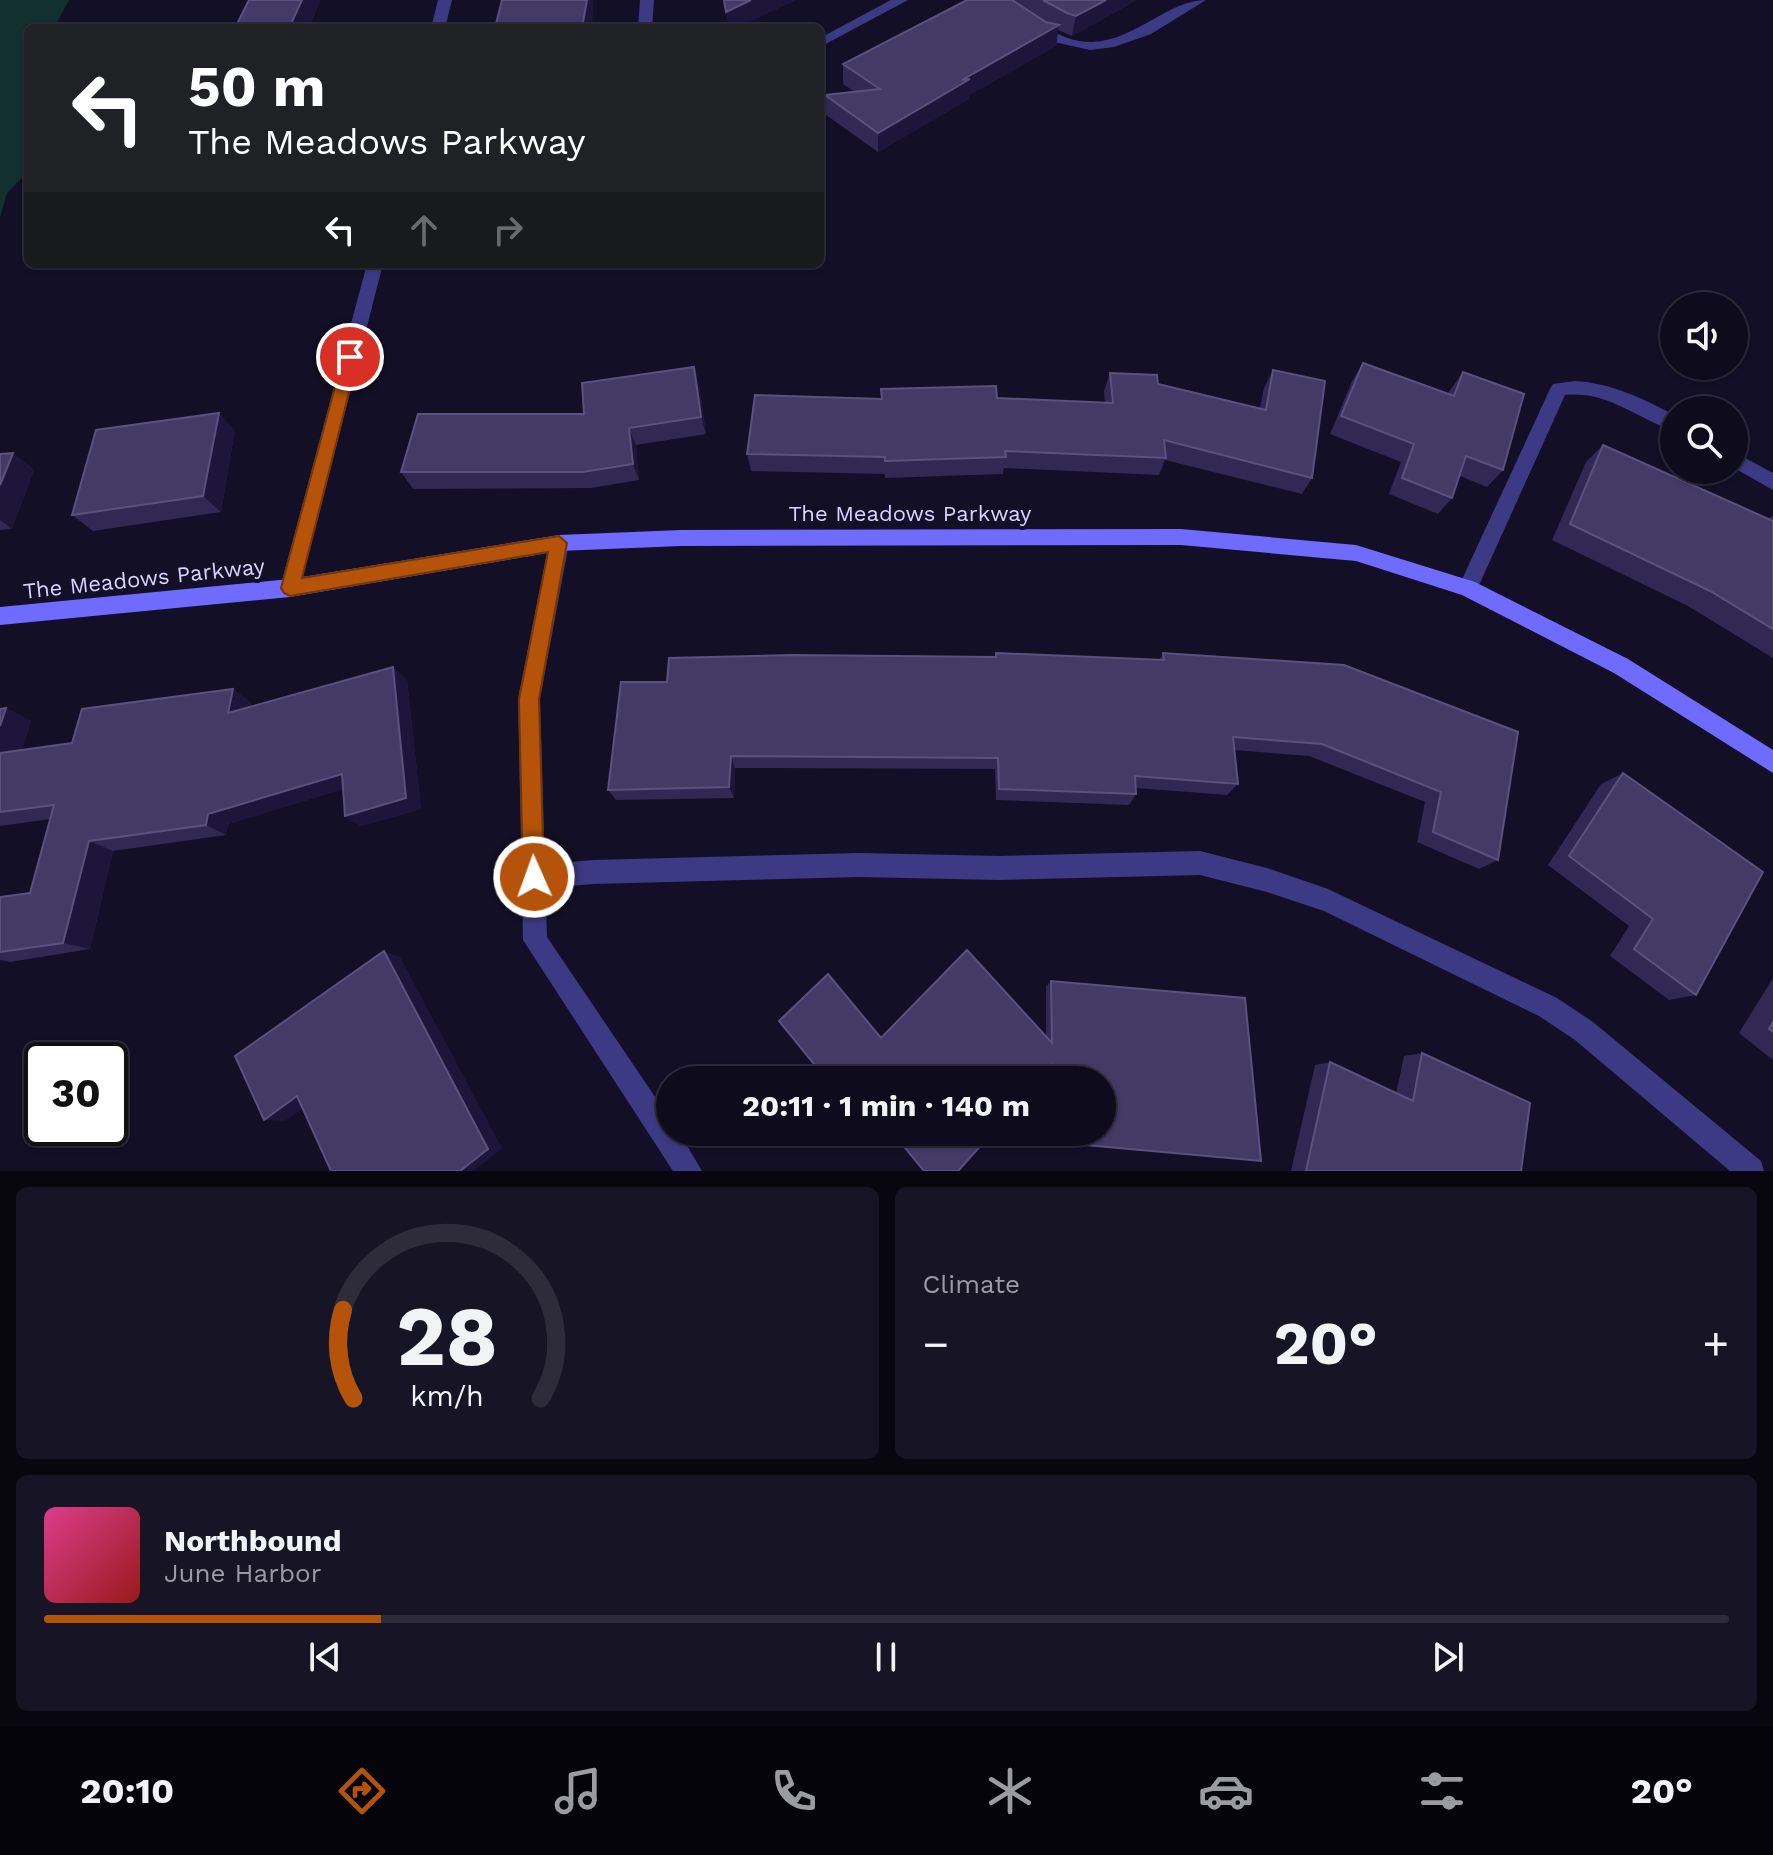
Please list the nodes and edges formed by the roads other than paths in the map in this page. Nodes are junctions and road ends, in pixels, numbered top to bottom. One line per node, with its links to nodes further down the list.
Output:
1 (445, 0): 6 (street)
2 (647, 0): 7 (street)
3 (901, 0): 8 (street)
4 (993, 0): 5 (street)
5 (1199, 0)
6 (439, 24)
7 (645, 24)
8 (824, 41)
9 (374, 268): 14 (street)
10 (1660, 417): 15 (street)
11 (1748, 467): 12 (street)
12 (1773, 482)
13 (559, 543): 14 (street, The Meadows Parkway); 15 (street, The Meadows Parkway); 18 (street)
14 (290, 588): 16 (street, The Meadows Parkway)
15 (1468, 588): 17 (street, The Meadows Parkway)
16 (0, 616)
17 (1773, 762)
18 (534, 877): 19 (street); 20 (street)
19 (689, 1171)
20 (1751, 1171)

